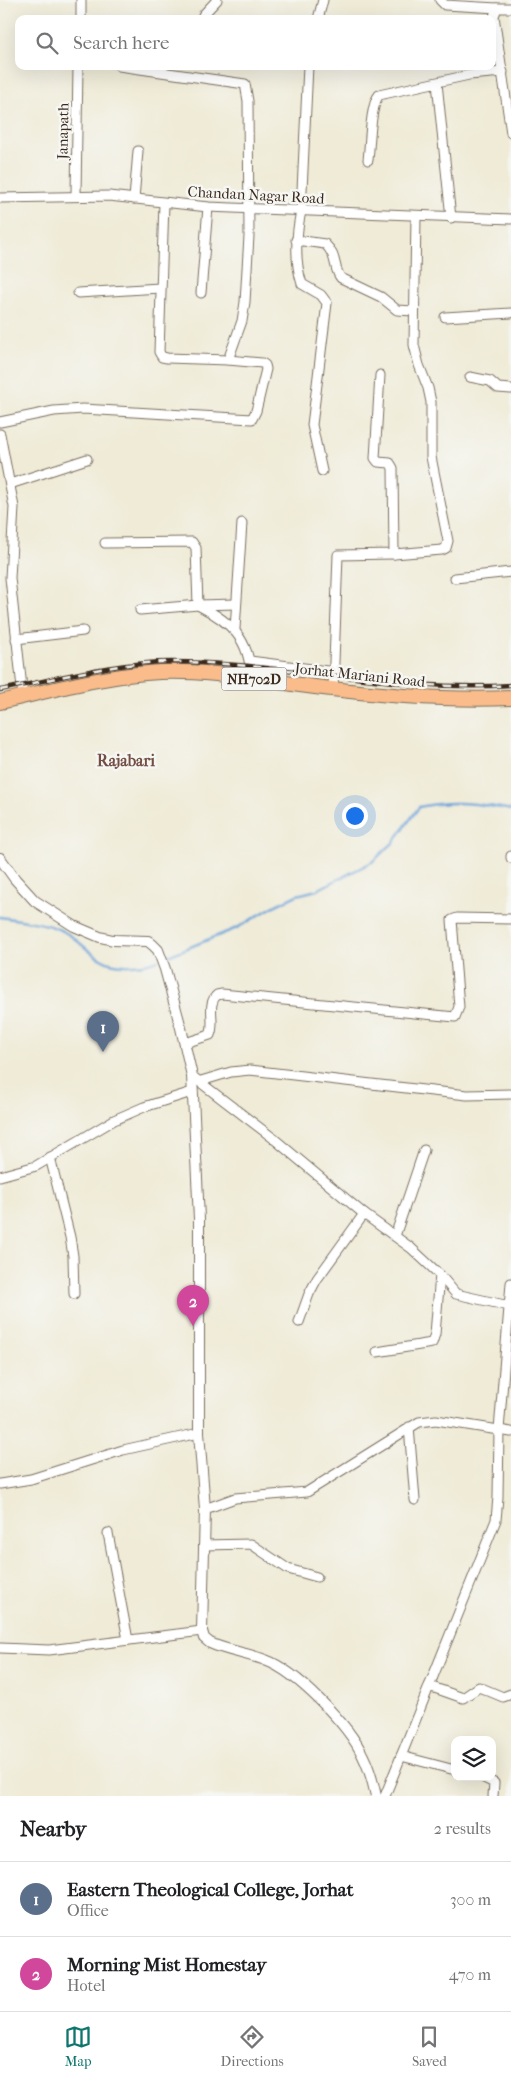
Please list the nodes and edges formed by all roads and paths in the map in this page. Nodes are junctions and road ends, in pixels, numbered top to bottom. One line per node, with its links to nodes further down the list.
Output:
1 (81, 0): 7 (street)
2 (217, 0): 8 (street)
3 (323, 0): 9 (street)
4 (440, 0): 5 (street)
5 (497, 8): 6 (street); 10 (street)
6 (511, 8)
7 (81, 15)
8 (204, 15)
9 (319, 15)
10 (494, 15)
11 (496, 28): 15 (street)
12 (78, 70): 20 (street, Janapath)
13 (147, 70): 25 (street)
14 (308, 70): 26 (street)
15 (503, 72): 16 (street); 17 (street)
16 (437, 83): 19 (street); 28 (street)
17 (511, 133)
18 (138, 151): 22 (street)
19 (368, 160)
20 (76, 195): 21 (street, Chandan Nagar Road); 22 (street, Chandan Nagar Road)
21 (0, 198)
22 (134, 199): 23 (street, Chandan Nagar Road)
23 (164, 204): 24 (street, Chandan Nagar Road); 31 (street)
24 (208, 207): 25 (street, Chandan Nagar Road); 33 (street)
25 (249, 210): 26 (street, Chandan Nagar Road); 37 (street)
26 (301, 211): 27 (street, Chandan Nagar Road); 30 (street)
27 (416, 216): 28 (street, Chandan Nagar Road); 34 (street)
28 (451, 218): 29 (street, Chandan Nagar Road)
29 (511, 219)
30 (296, 240): 34 (street); 44 (street)
31 (160, 288): 32 (street); 37 (street)
32 (78, 293)
33 (202, 293)
34 (414, 311): 48 (street)
35 (511, 313): 36 (street)
36 (445, 317)
37 (228, 360): 41 (street)
38 (380, 375): 48 (street)
39 (470, 377): 40 (street)
40 (511, 389)
41 (0, 422)
42 (0, 434): 45 (street)
43 (87, 459): 45 (street)
44 (322, 471)
45 (10, 484): 56 (street)
46 (242, 523): 51 (street)
47 (105, 543): 52 (street)
48 (394, 554): 58 (street)
49 (511, 572): 50 (street)
50 (454, 578)
51 (236, 604): 52 (street); 54 (street)
52 (198, 605): 53 (street); 54 (street)
53 (140, 610)
54 (235, 629): 57 (street)
55 (83, 631): 56 (street)
56 (16, 639): 61 (street)
57 (250, 661): 58 (street); 59 (street)
58 (335, 672): 60 (street)
59 (251, 678): 60 (highway, Jorhat Mariani Road / NH702D); 61 (highway, Jorhat Mariani Road / NH702D)
60 (333, 689): 62 (highway, Jorhat Mariani Road / NH702D)
61 (23, 697): 63 (highway, Jorhat Mariani Road / NH702D)
62 (511, 698)
63 (0, 702)
64 (0, 858): 66 (street)
65 (511, 919): 66 (street)
66 (185, 1043): 67 (street)
67 (196, 1079): 68 (street); 69 (street); 73 (street)
68 (192, 1092): 71 (street); 84 (street)
69 (511, 1094)
70 (424, 1150): 74 (street)
71 (50, 1157): 72 (street); 77 (street)
72 (0, 1176)
73 (364, 1214): 74 (street); 79 (street)
74 (395, 1236): 75 (street)
75 (440, 1275): 78 (street); 80 (street)
76 (511, 1283): 78 (street)
77 (74, 1294)
78 (509, 1306): 82 (street)
79 (299, 1322)
80 (377, 1352)
81 (409, 1427): 82 (street); 86 (street); 87 (street)
82 (499, 1430): 83 (street); 94 (street)
83 (511, 1432)
84 (199, 1433): 85 (street); 87 (street)
85 (0, 1484)
86 (415, 1500)
87 (205, 1509): 89 (street)
88 (108, 1533): 92 (street)
89 (204, 1545): 90 (street); 91 (street)
90 (318, 1577)
91 (202, 1631): 92 (street); 99 (street)
92 (128, 1640): 93 (street)
93 (0, 1648)
94 (429, 1686): 95 (street); 96 (street)
95 (511, 1694)
96 (401, 1756): 97 (street); 100 (street)
97 (451, 1769)
98 (490, 1781): 101 (street)
99 (376, 1796)
100 (384, 1796)
101 (493, 1796)

